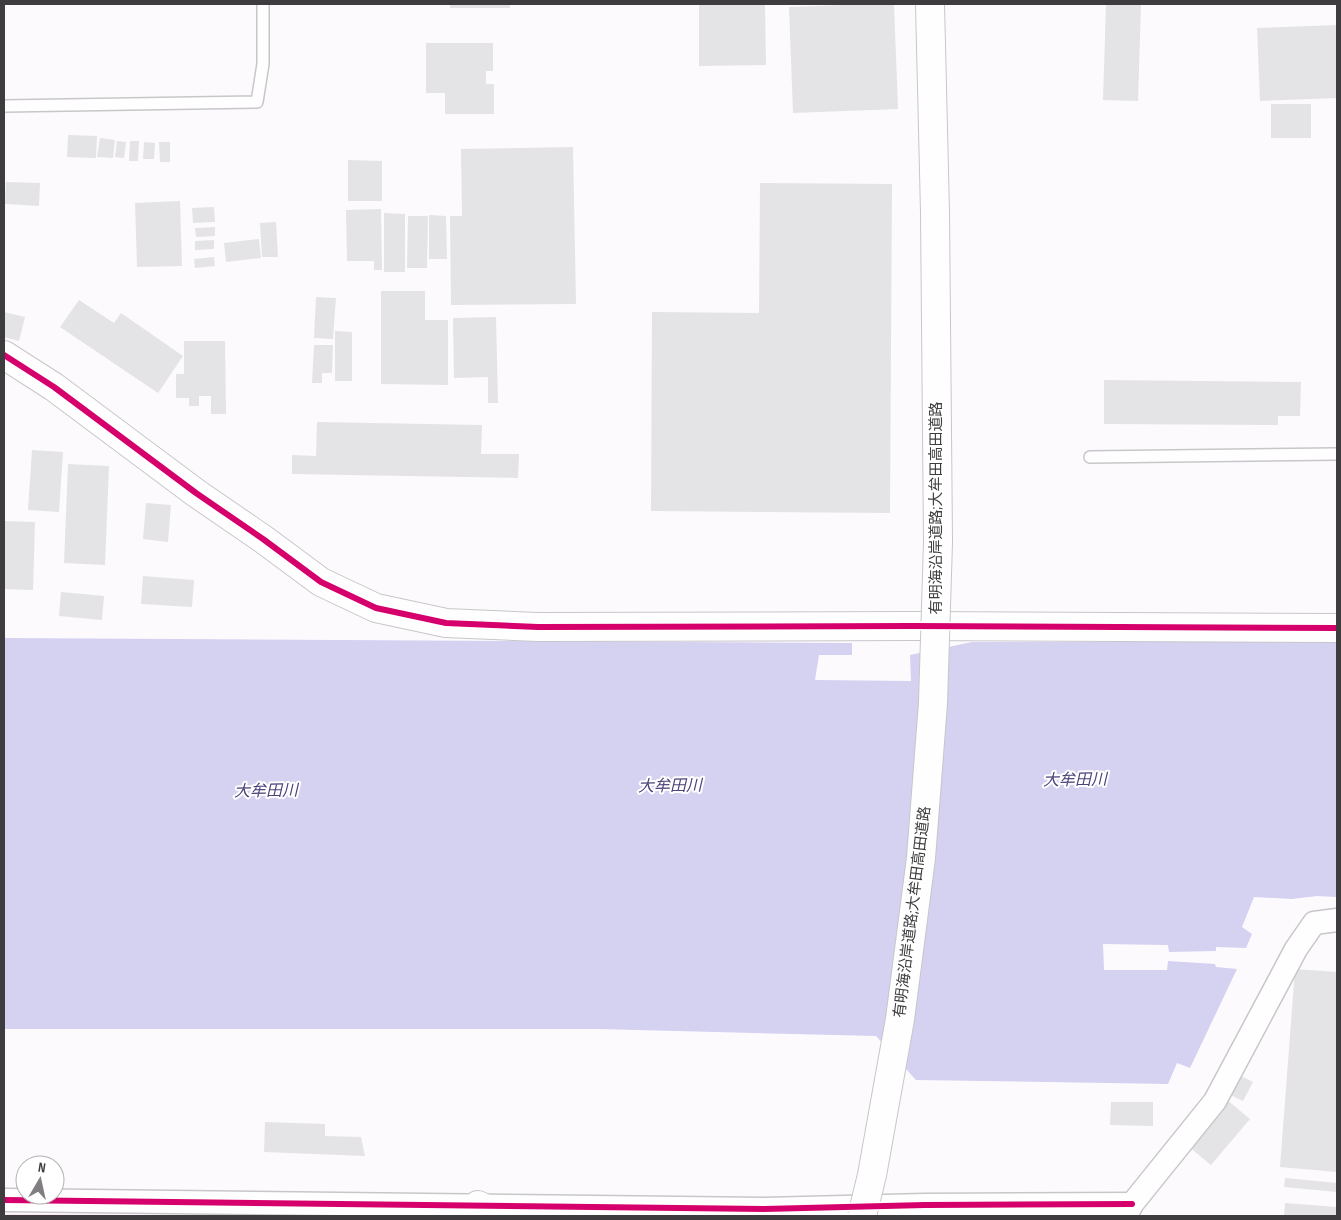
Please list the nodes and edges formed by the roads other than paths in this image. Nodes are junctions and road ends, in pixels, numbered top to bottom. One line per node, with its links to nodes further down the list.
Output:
1 (263, 4): 3 (lane)
2 (930, 4): 12 (main road, 有明海沿岸道路;大牟田高田道路, bridge)
3 (4, 106)
4 (4, 355): 7 (main road)
5 (1337, 454): 6 (lane)
6 (1090, 457)
7 (1337, 628)
8 (1337, 920): 10 (street)
9 (4, 1200): 11 (street)
10 (1129, 1210): 11 (street)
11 (490, 1211)
12 (862, 1216)

